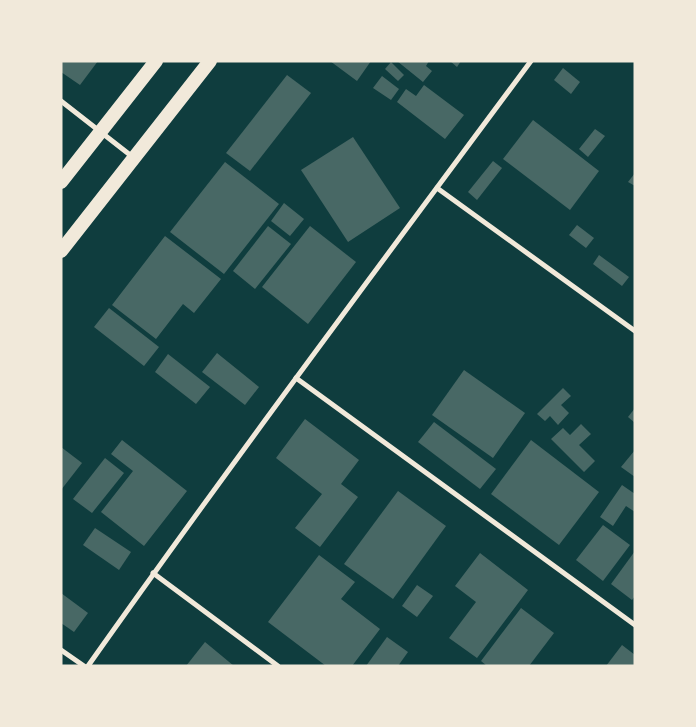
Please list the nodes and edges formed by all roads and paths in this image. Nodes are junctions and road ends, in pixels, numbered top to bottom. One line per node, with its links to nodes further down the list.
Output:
1 (156, 61): 5 (highway)
2 (210, 61): 6 (highway)
3 (531, 61): 8 (street)
4 (61, 101): 5 (street)
5 (101, 132): 6 (street); 7 (highway)
6 (134, 158): 9 (highway)
7 (61, 182)
8 (437, 188): 10 (street); 11 (street)
9 (61, 251)
10 (635, 331)
11 (296, 378): 12 (street); 13 (street)
12 (154, 573): 16 (street); 17 (street)
13 (635, 625)
14 (61, 650): 15 (street)
15 (84, 666)
16 (88, 666)
17 (278, 666)

